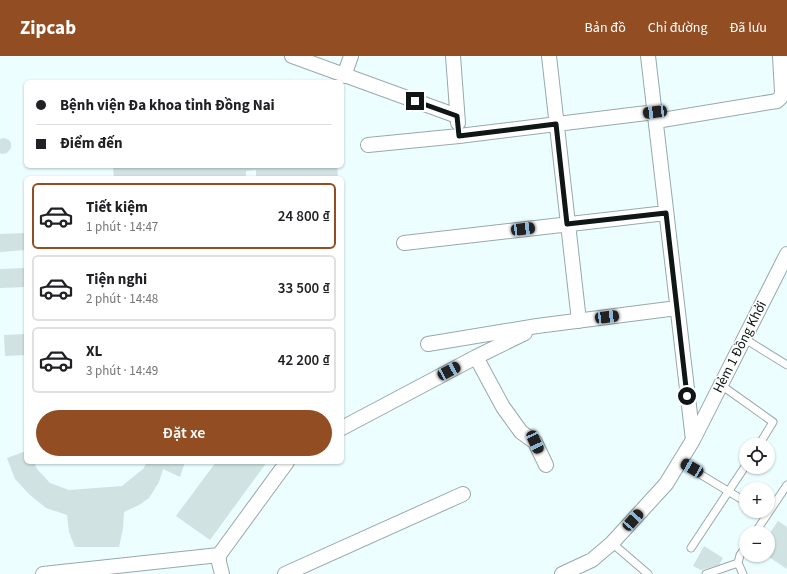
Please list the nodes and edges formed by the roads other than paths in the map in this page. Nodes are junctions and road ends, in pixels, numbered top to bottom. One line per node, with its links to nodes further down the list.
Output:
1 (292, 56): 7 (street)
2 (351, 56): 7 (street)
3 (453, 56): 8 (street)
4 (549, 56): 10 (street)
5 (648, 56): 9 (street)
6 (780, 56): 9 (street)
7 (344, 76): 8 (street)
8 (457, 116): 11 (street)
9 (655, 117): 10 (street); 13 (street)
10 (556, 124): 11 (street); 14 (street)
11 (459, 136): 12 (street)
12 (368, 145)
13 (666, 213): 14 (street); 17 (street)
14 (567, 224): 15 (street); 18 (street)
15 (404, 243)
16 (787, 254): 20 (street, Hẻm 1 Đồng Khởi)
17 (677, 308): 18 (street); 27 (street)
18 (579, 321): 19 (street)
19 (538, 326): 21 (street); 22 (street)
20 (745, 339): 23 (lane); 24 (street, Hẻm 1 Đồng Khởi)
21 (428, 344)
22 (476, 357): 25 (street); 30 (street)
23 (787, 365)
24 (721, 385): 26 (lane); 27 (street, Hẻm 1 Đồng Khởi)
25 (344, 427)
26 (763, 438)
27 (693, 440): 28 (street, Hẻm 1 Đồng Khởi)
28 (680, 462): 33 (lane); 37 (street, Hẻm 1 Đồng Khởi)
29 (286, 464): 39 (street)
30 (546, 465)
31 (740, 474): 33 (lane)
32 (787, 485): 36 (lane)
33 (729, 491): 35 (lane); 38 (lane)
34 (463, 494): 44 (street)
35 (739, 497)
36 (775, 503)
37 (612, 543): 45 (street, Hẻm 1 Đồng Khởi); 46 (lane)
38 (691, 548)
39 (219, 554): 42 (street); 43 (street)
40 (739, 559): 41 (lane)
41 (738, 563): 47 (lane); 48 (lane)
42 (43, 574)
43 (222, 574)
44 (285, 574)
45 (562, 574)
46 (648, 574)
47 (706, 574)
48 (743, 574)

